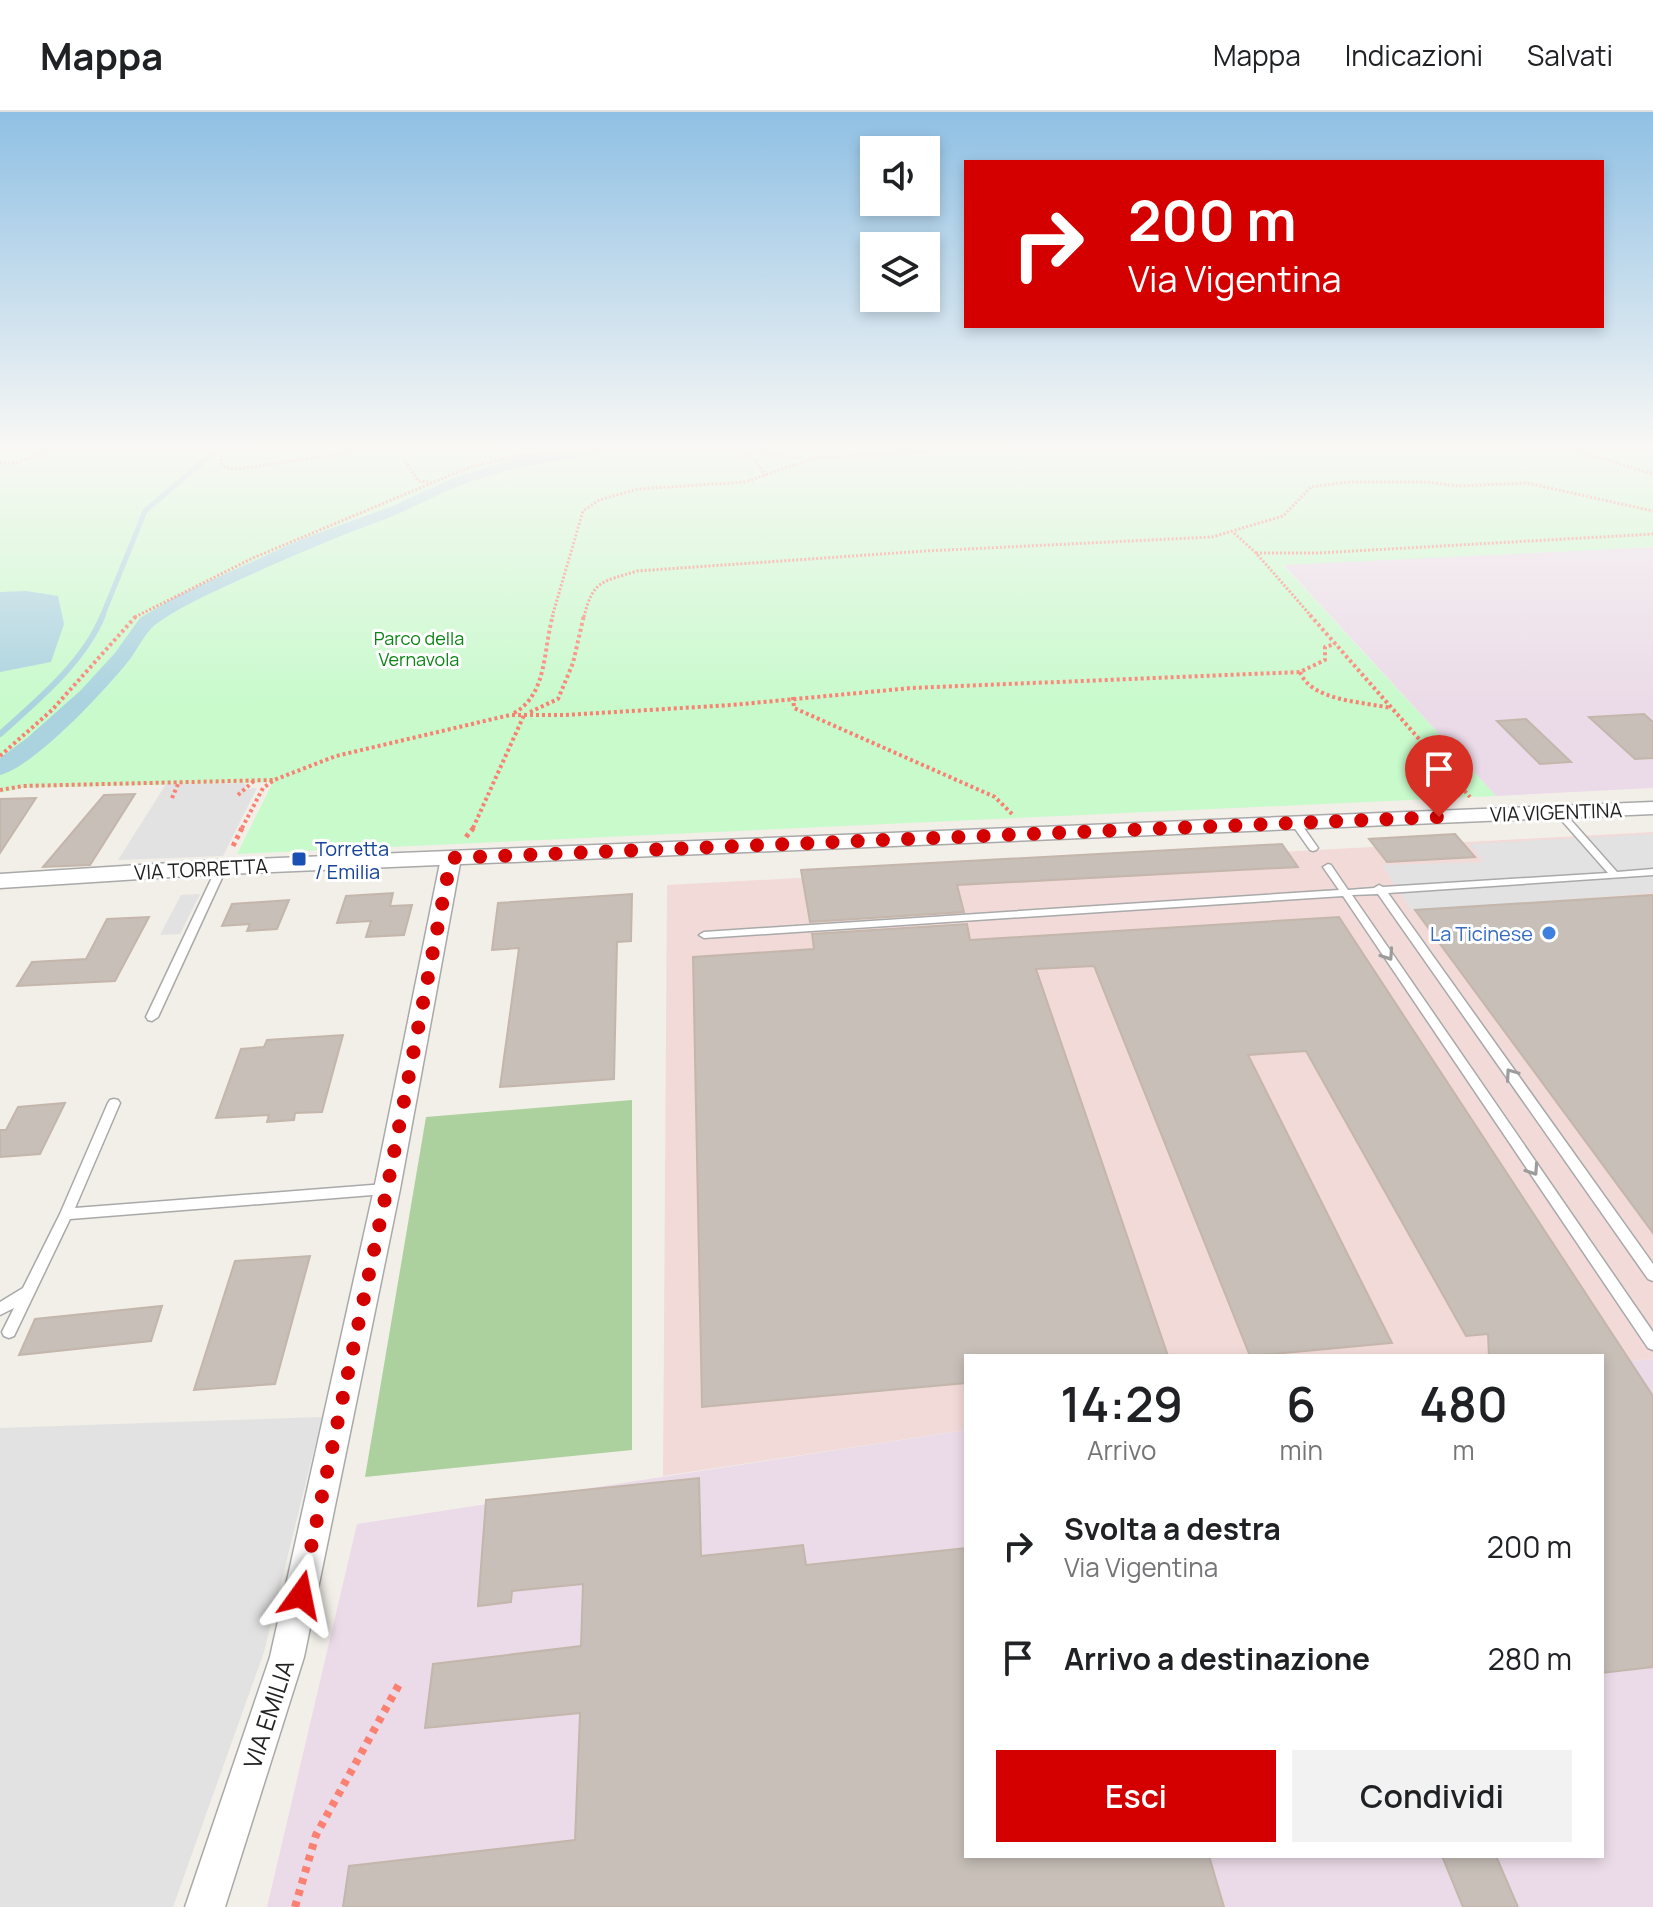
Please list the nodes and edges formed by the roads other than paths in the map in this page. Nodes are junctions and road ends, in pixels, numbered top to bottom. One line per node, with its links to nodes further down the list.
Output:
1 (1653, 808): 2 (street, VIA VIGENTINA)
2 (1559, 812): 3 (street, VIA VIGENTINA); 9 (lane)
3 (1296, 823): 4 (lane); 5 (street, VIA VIGENTINA)
4 (1313, 848)
5 (457, 849): 6 (street, VIA TORRETTA); 16 (street, VIA EMILIA)
6 (227, 858): 10 (street, VIA TORRETTA); 14 (lane)
7 (1328, 867): 12 (lane)
8 (1653, 872): 9 (lane)
9 (1615, 875): 11 (lane)
10 (0, 881)
11 (1379, 888): 12 (lane); 18 (lane, one-way to 11)
12 (1344, 890): 13 (lane); 22 (lane, one-way to 22)
13 (704, 935)
14 (152, 1017)
15 (114, 1103): 17 (lane)
16 (387, 1189): 17 (lane); 23 (street, VIA EMILIA)
17 (66, 1214): 19 (lane)
18 (1653, 1275)
19 (28, 1292): 20 (lane); 21 (lane)
20 (0, 1309)
21 (9, 1332)
22 (1652, 1344)
23 (205, 1907)

